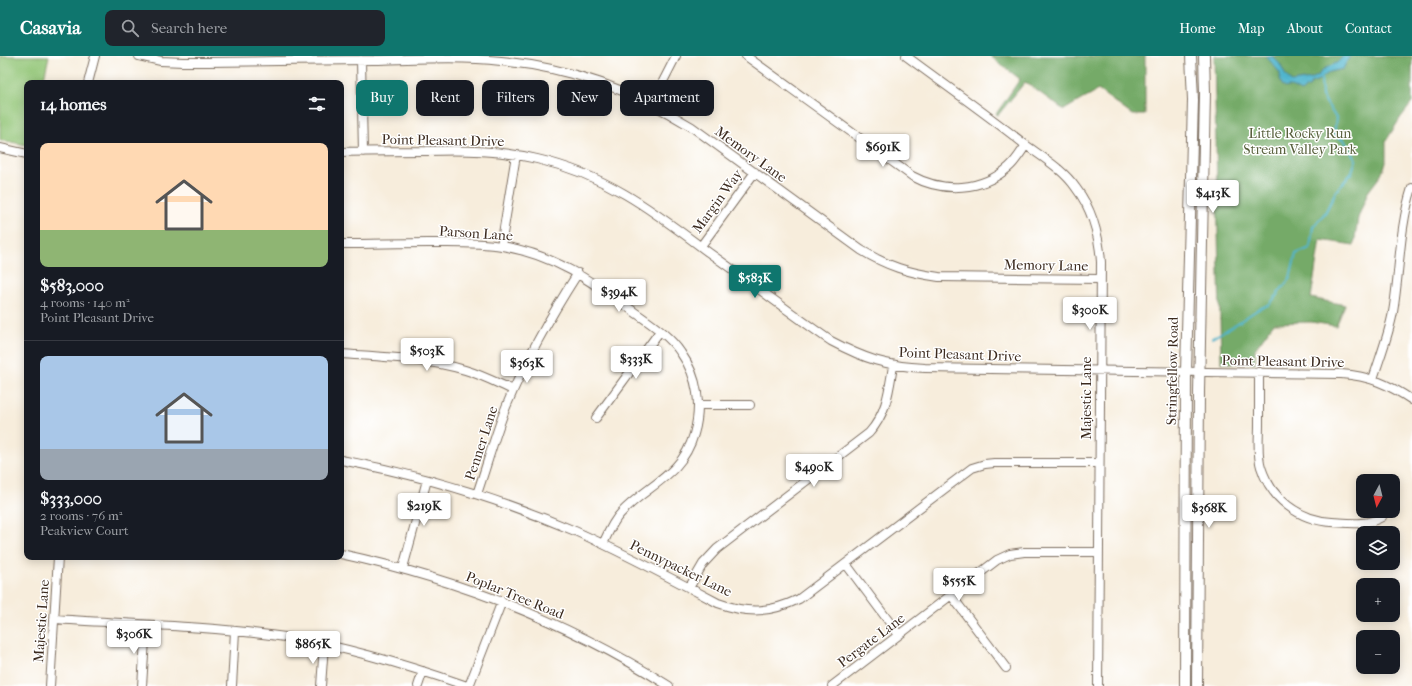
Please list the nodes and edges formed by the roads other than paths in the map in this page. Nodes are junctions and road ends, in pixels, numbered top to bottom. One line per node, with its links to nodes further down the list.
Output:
1 (95, 56): 10 (street)
2 (139, 56): 8 (street, Memory Lane)
3 (676, 56): 11 (street)
4 (746, 56): 14 (street)
5 (906, 56): 14 (street, Majestic Lane)
6 (1192, 56): 31 (main road, Stringfellow Road)
7 (1204, 56): 32 (main road, Stringfellow Road)
8 (260, 59): 9 (street, Memory Lane)
9 (361, 60): 12 (street, Memory Lane); 17 (street)
10 (89, 80)
11 (664, 80)
12 (620, 90)
13 (675, 116): 20 (street, Memory Lane)
14 (1026, 145): 26 (street, Majestic Lane)
15 (0, 148): 18 (street)
16 (344, 152): 17 (street, Point Pleasant Drive)
17 (363, 152): 19 (street, Point Pleasant Drive)
18 (24, 153)
19 (516, 155): 23 (street); 24 (street, Point Pleasant Drive)
20 (755, 172): 24 (street, Margin Way); 26 (street, Memory Lane)
21 (1412, 188): 34 (street)
22 (344, 244): 23 (street, Parson Lane)
23 (501, 246): 25 (street, Parson Lane)
24 (700, 246): 29 (street, Point Pleasant Drive)
25 (578, 273): 27 (street, Parson Lane); 35 (street, Penner Lane)
26 (1100, 279): 30 (street, Majestic Lane)
27 (660, 331): 37 (street, Parson Lane); 39 (street)
28 (344, 354): 35 (street)
29 (893, 366): 30 (street, Point Pleasant Drive); 51 (street)
30 (1100, 371): 31 (street, Point Pleasant Drive); 41 (street, Majestic Lane)
31 (1186, 372): 32 (street, Point Pleasant Drive); 70 (main road, Stringfellow Road)
32 (1199, 372): 33 (street, Point Pleasant Drive); 71 (main road, Stringfellow Road)
33 (1259, 372): 34 (street, Point Pleasant Drive); 44 (street)
34 (1373, 379): 36 (street, Point Pleasant Drive)
35 (513, 390): 43 (street, Penner Lane)
36 (1412, 400)
37 (698, 404): 38 (street); 45 (street, Parson Lane)
38 (750, 405)
39 (596, 418)
40 (344, 461): 42 (street, Pennypacker Lane)
41 (1099, 463): 46 (street, Majestic Lane); 49 (street, Pennypacker Lane)
42 (427, 480): 43 (street, Pennypacker Lane); 50 (street)
43 (477, 494): 45 (street, Pennypacker Lane)
44 (1380, 518)
45 (603, 544): 51 (street, Pennypacker Lane)
46 (1098, 552): 52 (street, Pergate Lane); 69 (street, Majestic Lane)
47 (344, 555): 50 (street, Poplar Tree Road)
48 (58, 560): 54 (street, Majestic Lane)
49 (846, 564): 51 (street, Pennypacker Lane); 57 (street)
50 (402, 568): 53 (street, Poplar Tree Road)
51 (688, 588)
52 (951, 596): 57 (street, Pergate Lane); 59 (street)
53 (502, 601): 67 (street); 68 (street, Poplar Tree Road)
54 (54, 619): 55 (street); 62 (street, Majestic Lane)
55 (146, 625): 56 (street); 63 (street)
56 (235, 631): 58 (street); 64 (street)
57 (899, 635): 61 (street, Pergate Lane)
58 (324, 645): 60 (street); 65 (street)
59 (1006, 668)
60 (423, 671): 66 (street); 67 (street)
61 (837, 684)
62 (50, 686)
63 (142, 686)
64 (232, 686)
65 (321, 686)
66 (418, 686)
67 (468, 686)
68 (669, 686)
69 (1098, 686)
70 (1185, 686)
71 (1197, 686)

